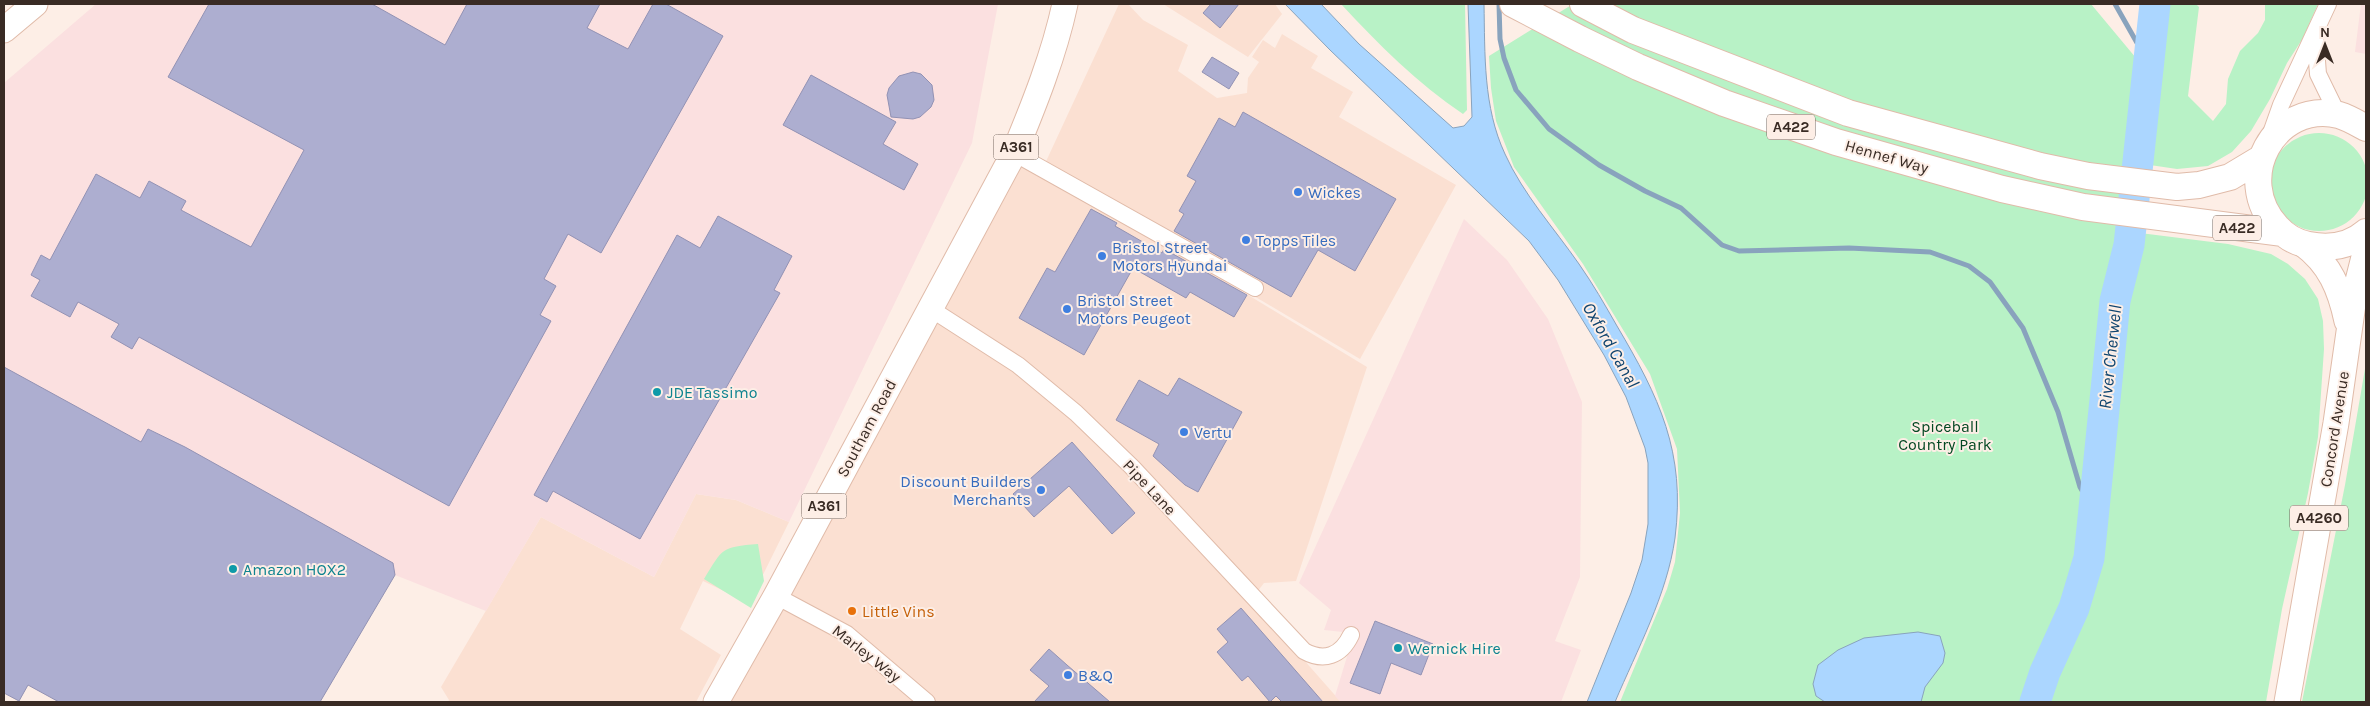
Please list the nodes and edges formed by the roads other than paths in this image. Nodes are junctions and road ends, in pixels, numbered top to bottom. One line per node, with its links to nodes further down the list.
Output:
1 (35, 4): 6 (main road)
2 (1065, 4): 10 (main road, Southam Road / A361)
3 (1513, 4): 12 (highway, Hennef Way / A422)
4 (1583, 4): 9 (highway, Hennef Way / A422)
5 (2328, 4): 7 (street)
6 (4, 30)
7 (2315, 33): 8 (street); 9 (street)
8 (2355, 121): 9 (highway, Hennef Way)
9 (2264, 151): 12 (highway)
10 (1014, 153): 14 (street); 15 (main road, Southam Road / A361)
11 (2366, 232): 12 (highway, Hennef Way)
12 (2293, 239): 16 (main road, Concord Avenue / A4260)
13 (2366, 249): 16 (main road, Concord Avenue / A4260)
14 (1255, 288)
15 (931, 309): 17 (main road, Southam Road / A361); 18 (street, Pipe Lane)
16 (2349, 333): 21 (main road, Concord Avenue / A4260)
17 (776, 596): 19 (main road, Southam Road / A361); 20 (street, Marley Way)
18 (1351, 635)
19 (716, 702)
20 (927, 702)
21 (2287, 702)

